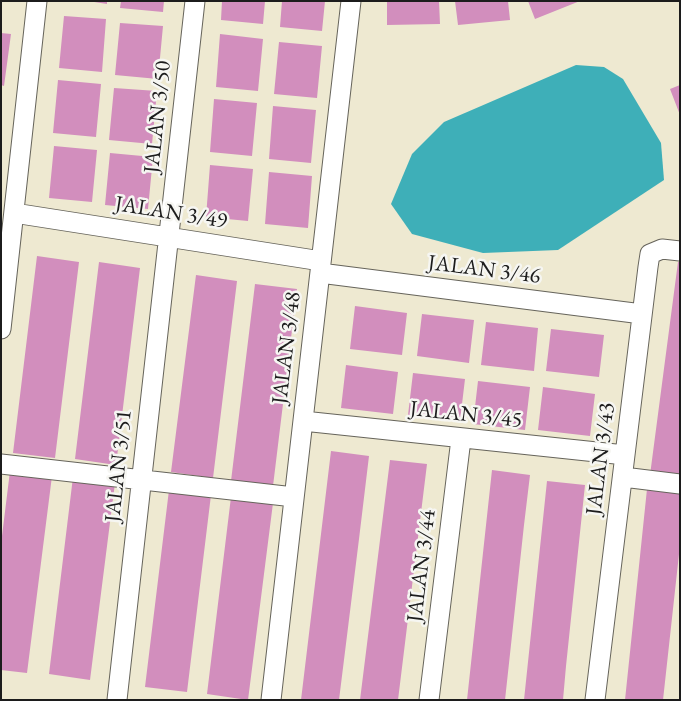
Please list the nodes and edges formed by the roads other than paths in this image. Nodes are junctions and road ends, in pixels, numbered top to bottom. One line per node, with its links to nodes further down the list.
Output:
1 (37, 1): 4 (street)
2 (195, 1): 5 (street, JALAN 3/50)
3 (351, 1): 7 (street, JALAN 3/48)
4 (14, 213): 5 (street, JALAN 3/49); 9 (street)
5 (169, 237): 7 (street, JALAN 3/49); 15 (street, JALAN 3/51)
6 (680, 251): 8 (street, JALAN 3/43)
7 (321, 267): 8 (street, JALAN 3/46); 10 (street, JALAN 3/48)
8 (642, 314): 12 (street, JALAN 3/43)
9 (1, 329)
10 (303, 421): 11 (street, JALAN 3/45); 17 (street, JALAN 3/48)
11 (461, 439): 12 (street, JALAN 3/45); 20 (street, JALAN 3/44)
12 (625, 455): 14 (street, JALAN 3/43)
13 (1, 464): 15 (street)
14 (623, 477): 16 (street); 21 (street, JALAN 3/43)
15 (142, 480): 17 (street); 18 (street, JALAN 3/51)
16 (680, 484)
17 (294, 497): 19 (street, JALAN 3/48)
18 (117, 700)
19 (270, 700)
20 (430, 700)
21 (596, 700)

